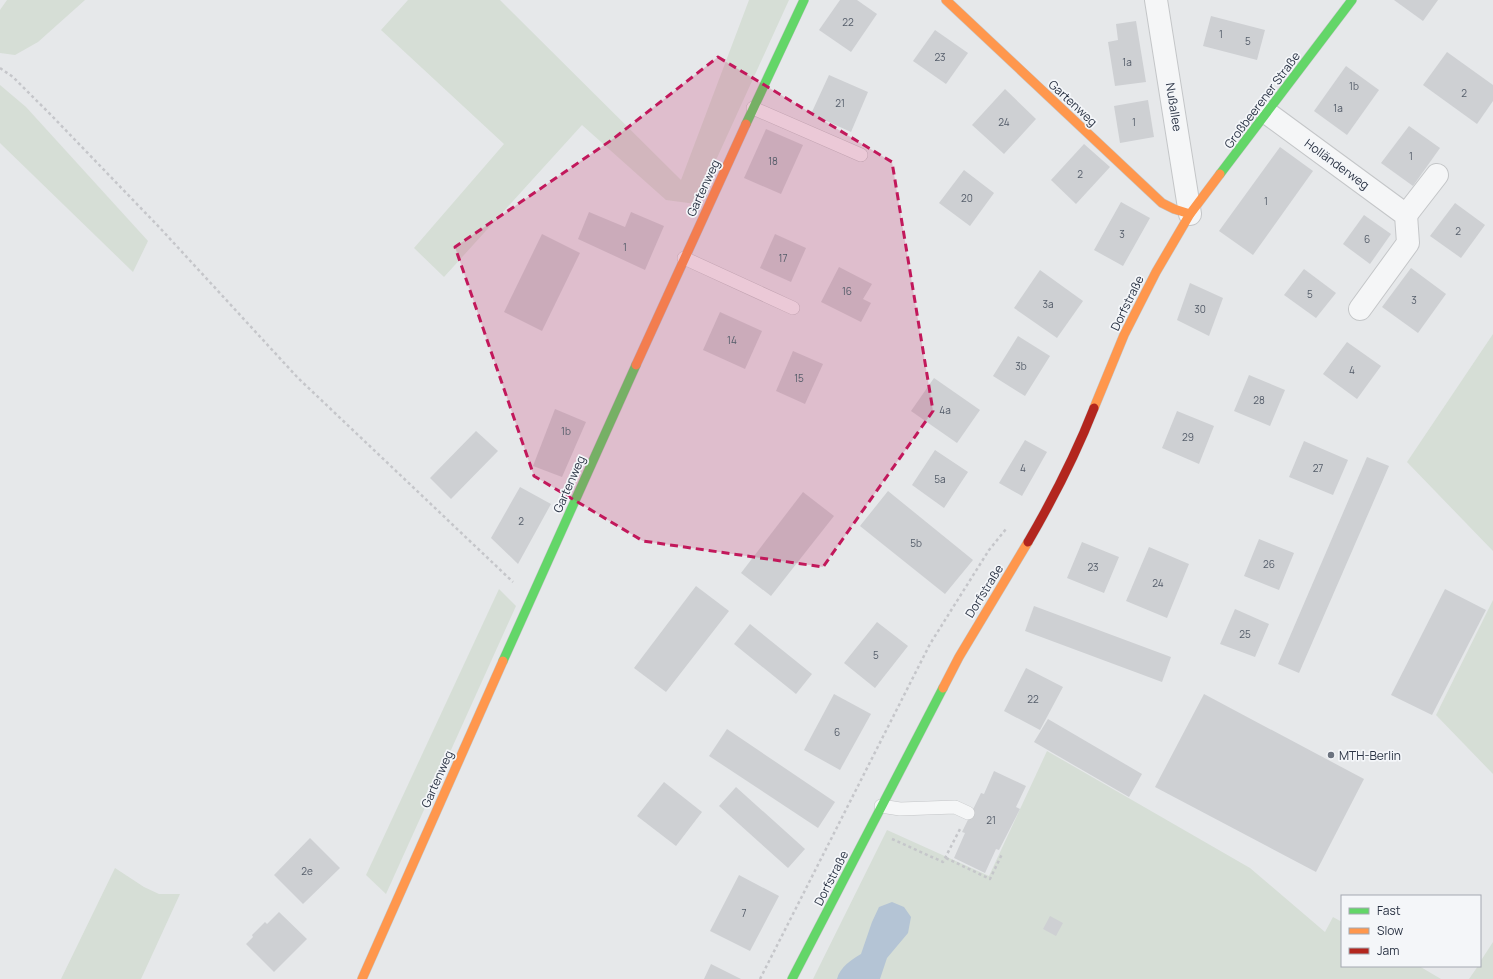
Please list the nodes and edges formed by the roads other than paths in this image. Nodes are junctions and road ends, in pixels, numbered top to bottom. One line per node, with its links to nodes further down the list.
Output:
1 (804, 0): 5 (street, Gartenweg)
2 (946, 0): 9 (street, Gartenweg)
3 (1156, 0): 9 (street, Nußallee)
4 (1352, 0): 6 (street, Großbeerener Straße)
5 (753, 108): 7 (lane); 11 (street, Gartenweg)
6 (1267, 113): 9 (street, Großbeerener Straße); 10 (street, Holländerweg)
7 (861, 156)
8 (1437, 175): 10 (street)
9 (1190, 214): 14 (street, Dorfstraße)
10 (1406, 215): 13 (street)
11 (684, 258): 12 (lane); 16 (street, Gartenweg)
12 (793, 308)
13 (1360, 309)
14 (881, 806): 15 (lane); 17 (street, Dorfstraße)
15 (968, 813)
16 (362, 979)
17 (792, 979)

